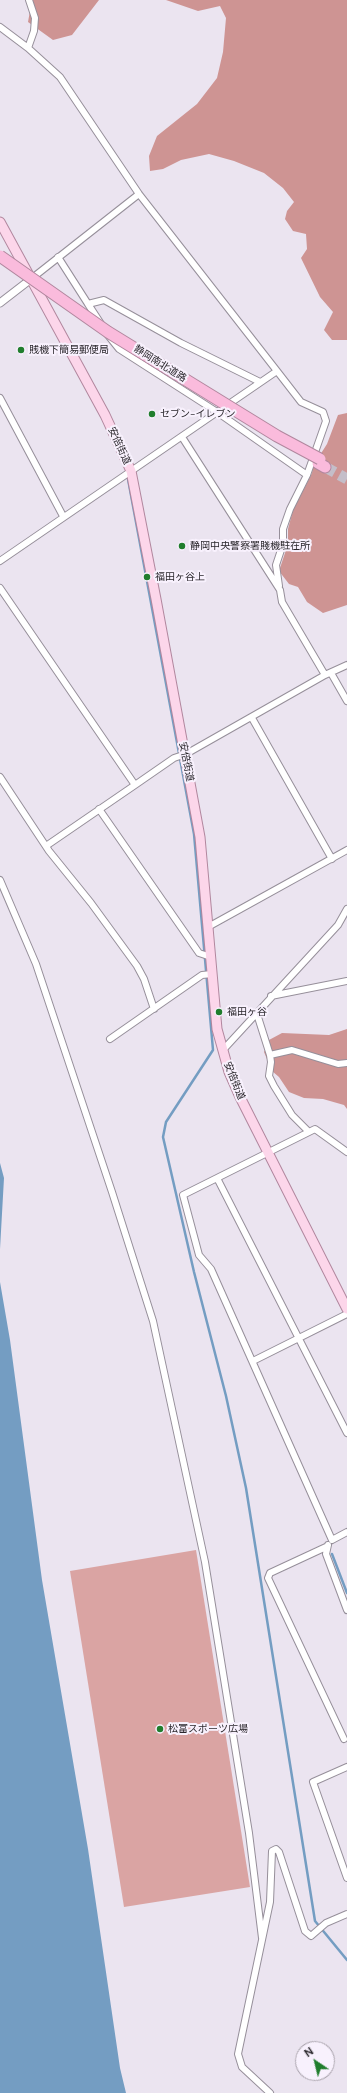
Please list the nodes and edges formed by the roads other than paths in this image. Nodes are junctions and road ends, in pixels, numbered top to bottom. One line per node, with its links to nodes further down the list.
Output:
1 (29, 0): 3 (street)
2 (0, 27): 3 (street)
3 (28, 48): 4 (street)
4 (139, 194): 7 (street); 12 (street)
5 (0, 222): 9 (main road, 安倍街道)
6 (0, 256): 8 (highway, 静岡南北道路, bridge)
7 (58, 257): 9 (street); 11 (street)
8 (0, 265)
9 (31, 279): 10 (street); 17 (main road, 安倍街道)
10 (0, 302)
11 (88, 304): 13 (street); 15 (street)
12 (277, 371): 13 (street); 18 (street)
13 (260, 382): 15 (street)
14 (0, 398): 19 (street)
15 (217, 412): 16 (street); 18 (street)
16 (182, 437): 17 (street); 22 (street)
17 (131, 471): 19 (street); 27 (main road, 安倍街道)
18 (307, 475): 22 (street)
19 (63, 516): 20 (street)
20 (0, 561)
21 (0, 588): 29 (street)
22 (280, 590): 24 (street)
23 (347, 665): 24 (street)
24 (328, 674): 25 (street); 26 (street)
25 (347, 701)
26 (252, 718): 27 (street); 33 (street)
27 (186, 754): 29 (street); 36 (main road, 安倍街道)
28 (0, 777): 31 (street)
29 (135, 785): 30 (street)
30 (99, 809): 31 (street); 37 (street)
31 (46, 846): 41 (street)
32 (347, 850): 33 (street)
33 (332, 859): 36 (street)
34 (0, 880): 64 (street)
35 (347, 909): 40 (street)
36 (208, 927): 37 (main road, 安倍街道)
37 (210, 957): 38 (main road, 安倍街道)
38 (212, 974): 41 (street); 44 (main road, 安倍街道)
39 (347, 981): 40 (street)
40 (271, 996): 42 (street)
41 (154, 1009): 43 (street)
42 (257, 1014): 44 (street); 45 (street)
43 (110, 1039)
44 (223, 1050): 48 (main road, 安倍街道)
45 (270, 1055): 46 (street); 47 (street)
46 (347, 1063)
47 (309, 1132): 48 (street); 49 (street)
48 (268, 1152): 50 (street); 51 (main road, 安倍街道)
49 (347, 1152)
50 (217, 1178): 53 (street); 54 (street)
51 (347, 1309)
52 (347, 1314): 53 (street)
53 (298, 1337): 54 (street); 55 (street)
54 (253, 1361): 57 (street)
55 (347, 1433)
56 (347, 1532): 57 (street)
57 (332, 1540): 58 (street)
58 (326, 1547): 59 (street); 60 (street)
59 (347, 1610)
60 (344, 1739)
61 (347, 1767): 62 (street)
62 (347, 1878)
63 (347, 1914): 64 (street)
64 (262, 1938): 65 (street)
65 (270, 2093)

